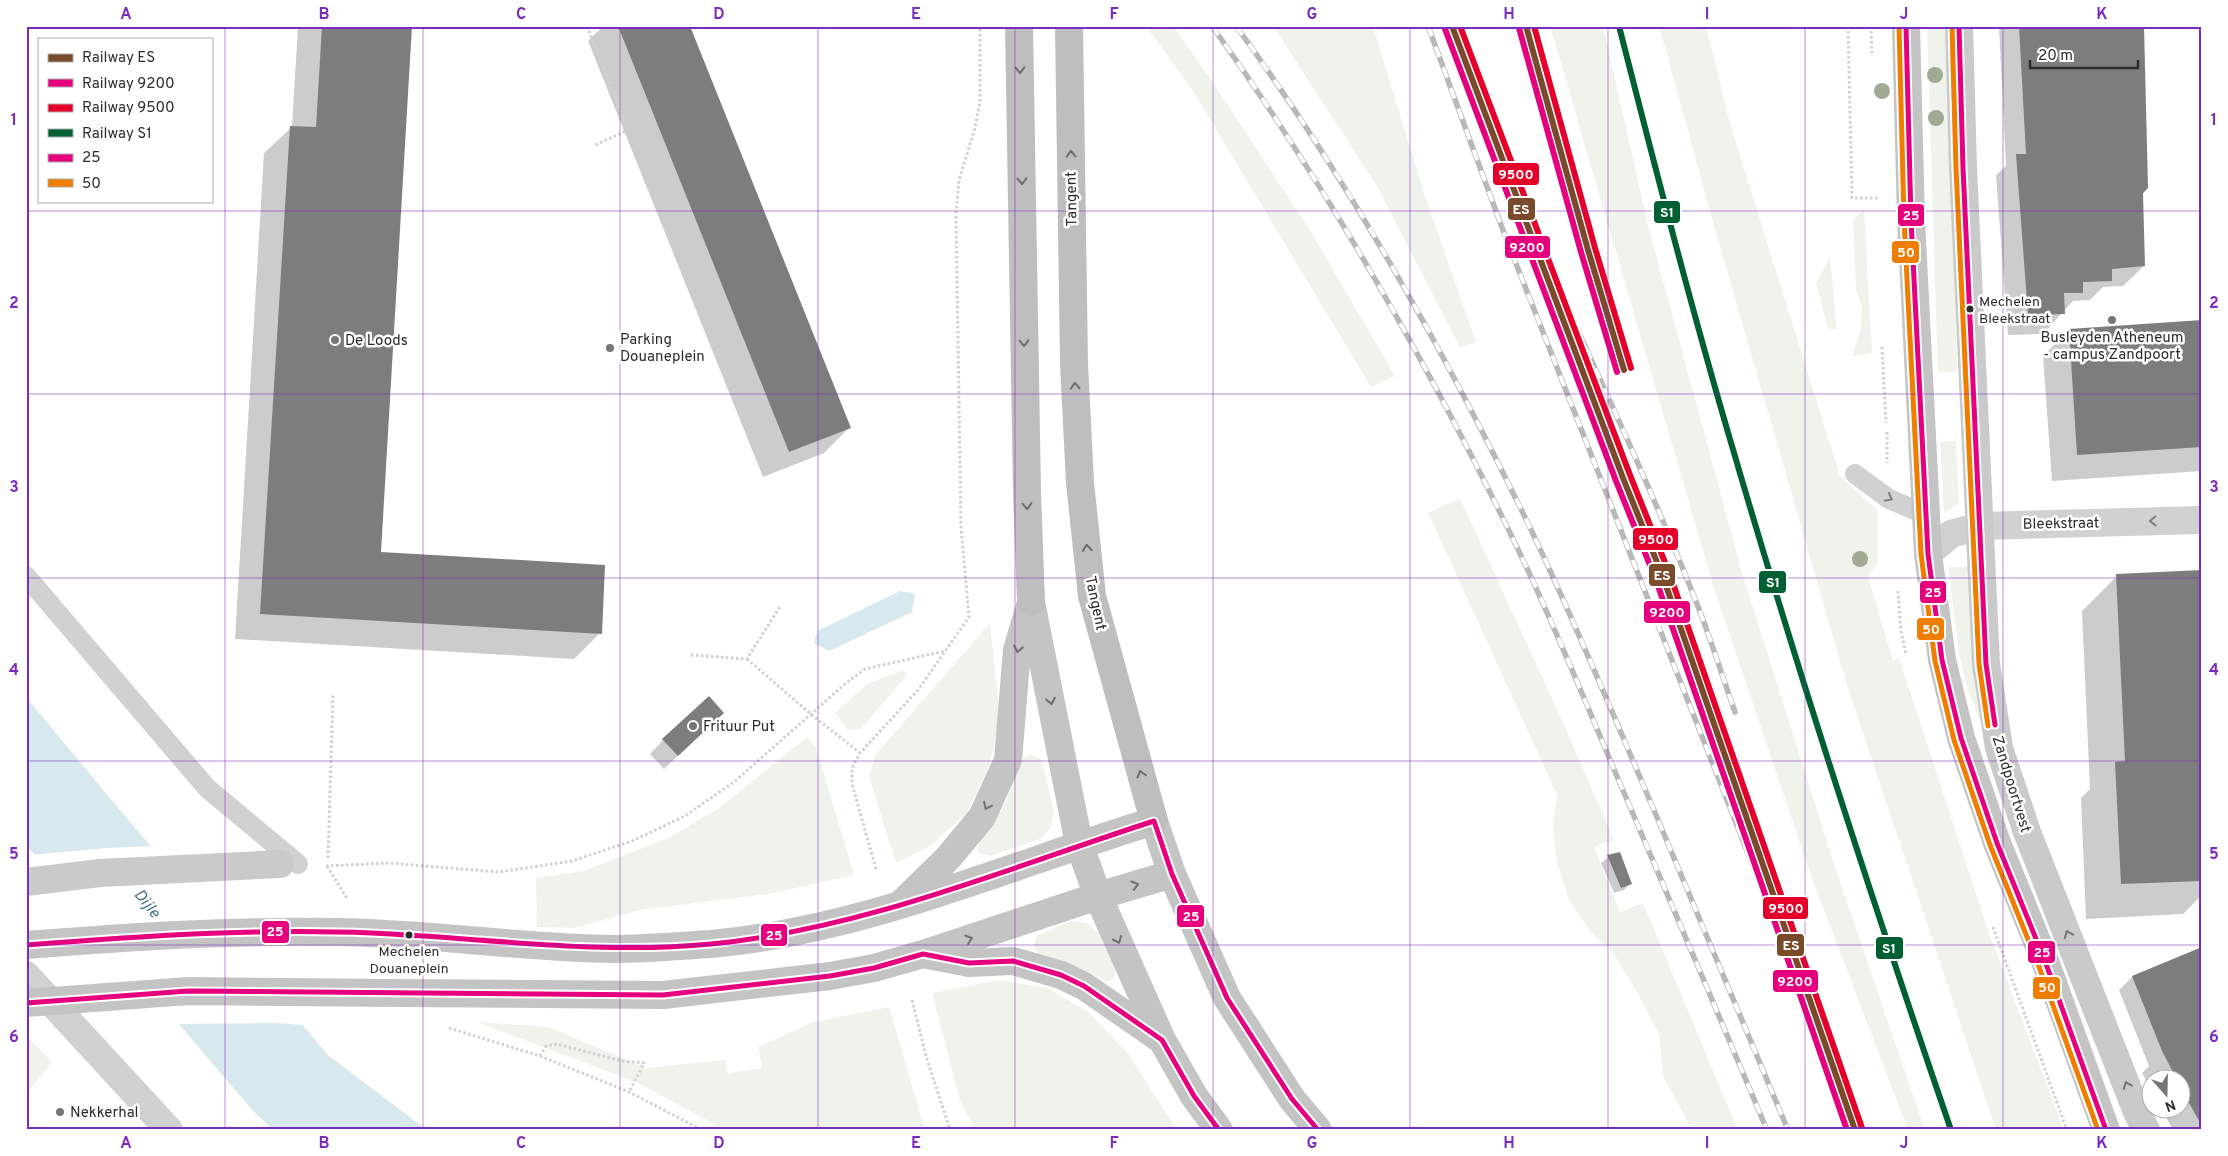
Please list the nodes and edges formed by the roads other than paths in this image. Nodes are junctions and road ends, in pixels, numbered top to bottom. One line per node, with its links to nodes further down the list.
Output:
1 (1019, 26): 11 (highway, one-way to 11)
2 (1069, 26): 12 (highway, Tangent, one-way to 2)
3 (1906, 26): 6 (main road, Zandpoortvest)
4 (1959, 26): 8 (street, Zandpoortvest)
5 (1856, 474): 6 (lane, one-way to 6)
6 (1927, 515): 9 (main road, Zandpoortvest)
7 (2202, 520): 8 (street, Bleekstraat, one-way to 8)
8 (1979, 526): 9 (street, Bleekstraat); 28 (street, Zandpoortvest, one-way to 8)
9 (1928, 554): 27 (main road, Zandpoortvest)
10 (26, 576): 14 (lane)
11 (1031, 602): 13 (main road, one-way to 13); 18 (main road, one-way to 18)
12 (1154, 821): 13 (main road); 15 (main road, Tangent)
13 (1079, 844): 17 (main road); 18 (main road)
14 (289, 864): 16 (street)
15 (1172, 874): 17 (main road, one-way to 15); 26 (main road, Tangent)
16 (26, 882)
17 (1098, 896): 20 (main road, one-way to 17); 23 (main road, one-way to 23)
18 (897, 907): 19 (main road)
19 (26, 945)
20 (923, 954): 22 (main road, bridge); 23 (main road)
21 (26, 975): 24 (street)
22 (26, 1003)
23 (1162, 1040): 25 (main road)
24 (169, 1130)
25 (1219, 1130)
26 (1318, 1130)
27 (2106, 1130)
28 (2146, 1130)

